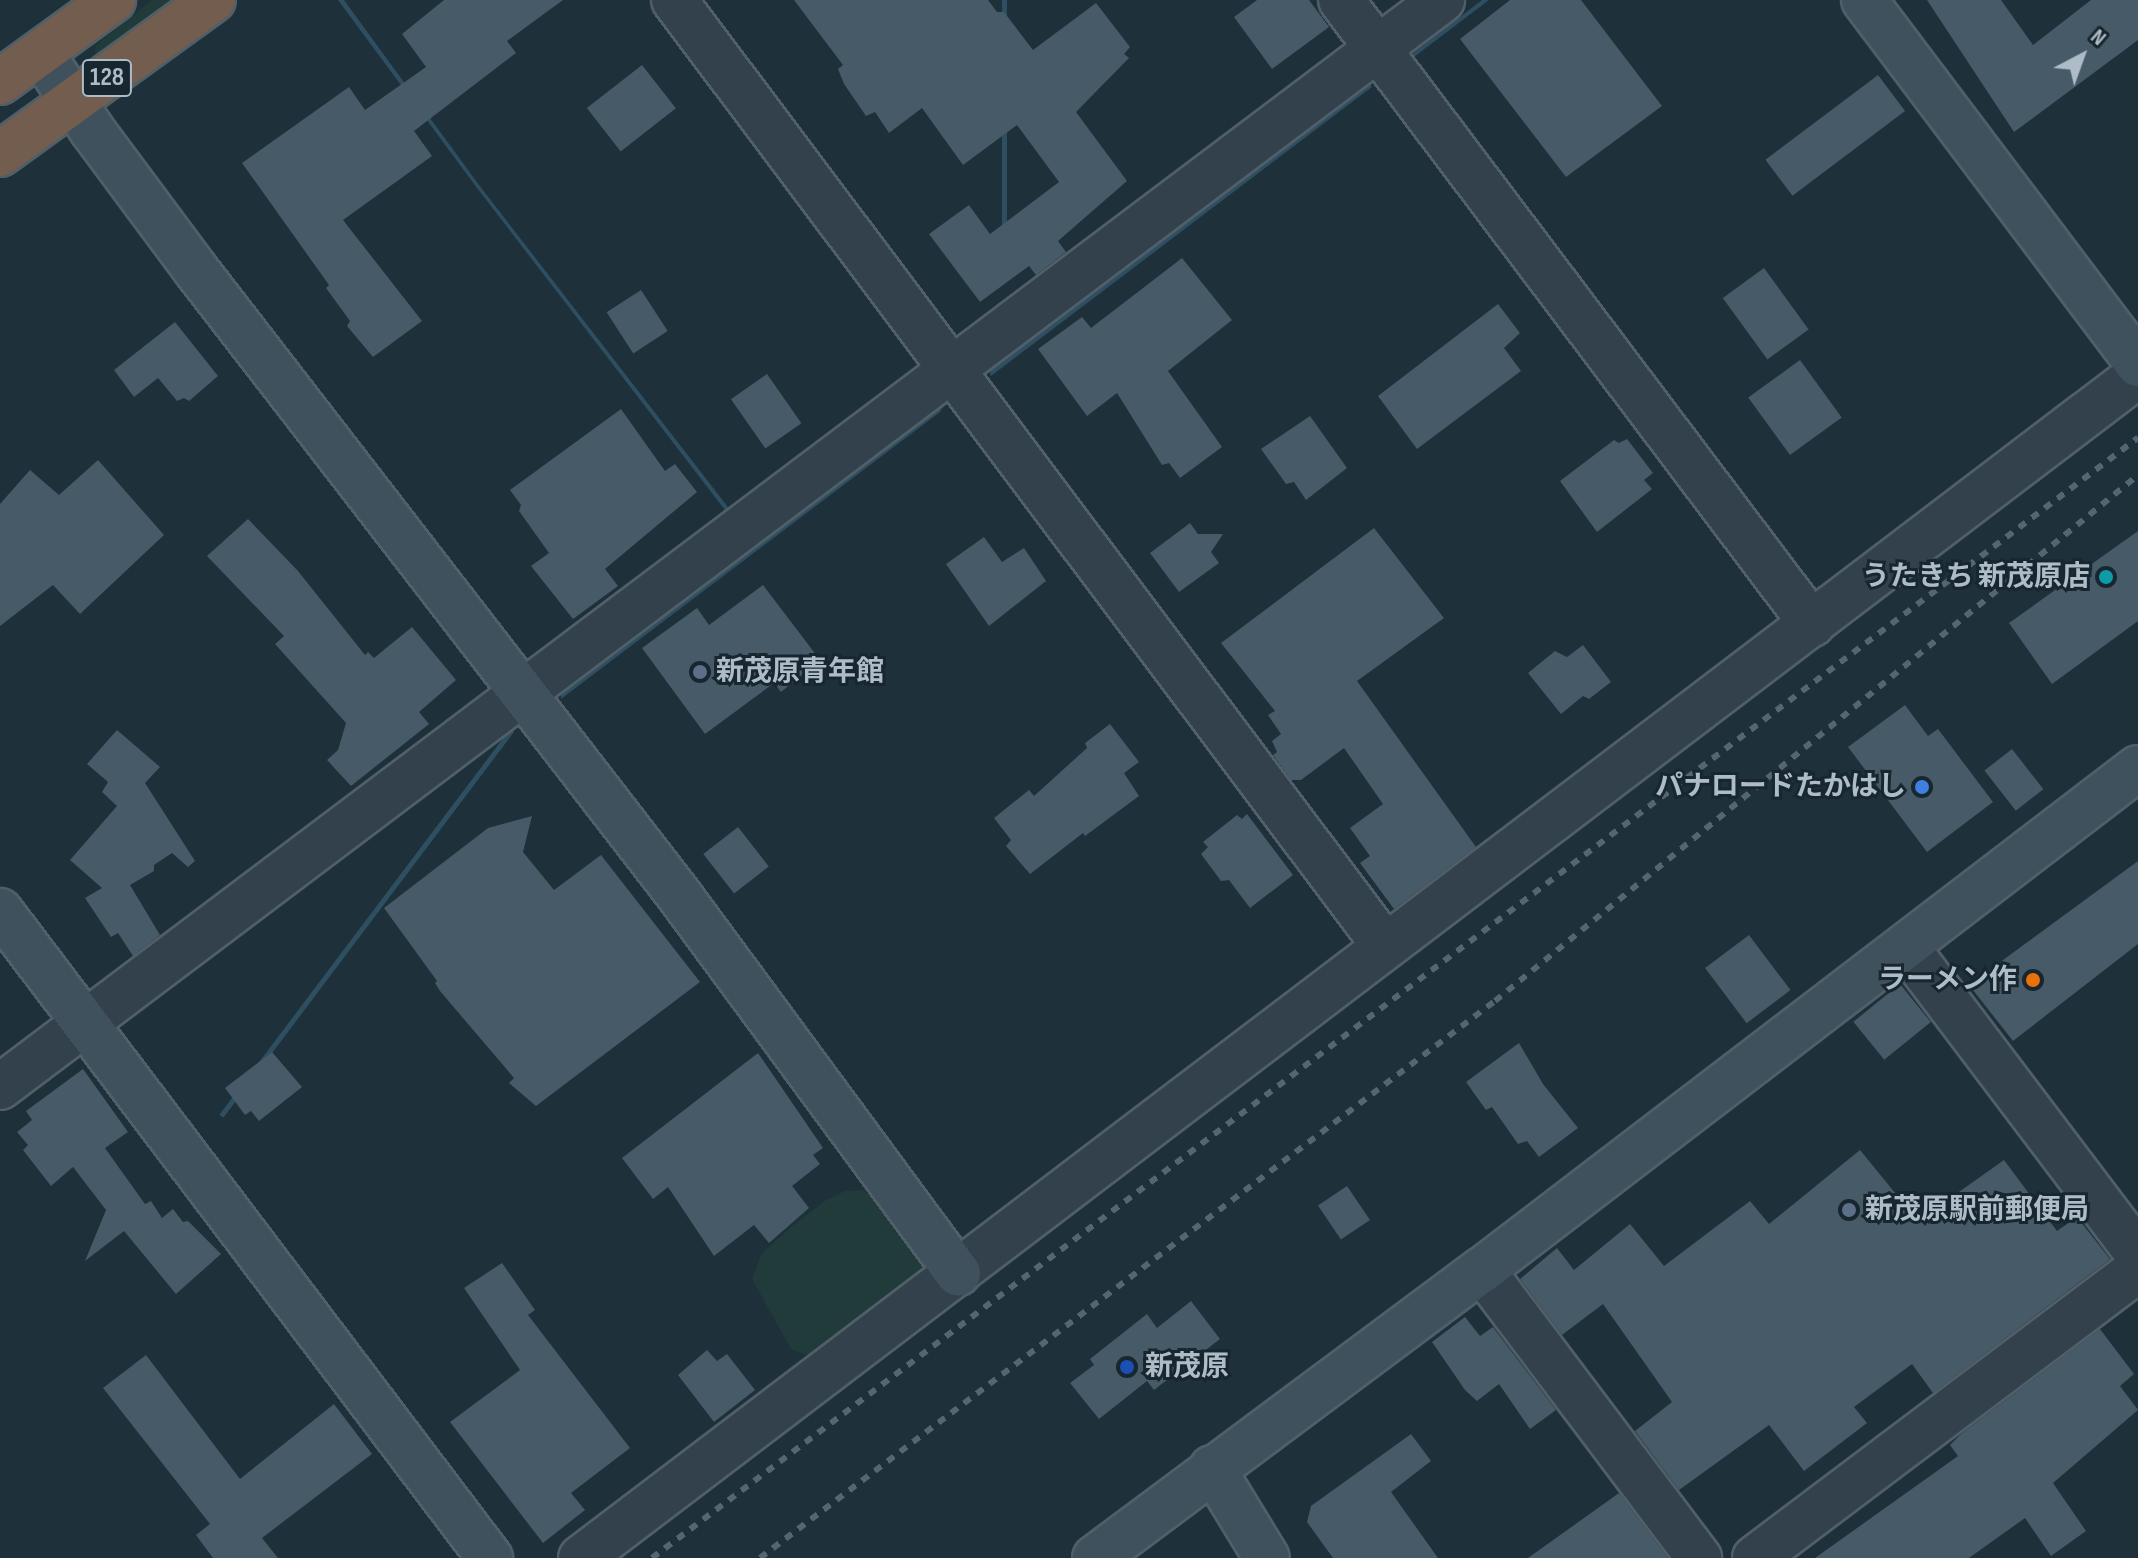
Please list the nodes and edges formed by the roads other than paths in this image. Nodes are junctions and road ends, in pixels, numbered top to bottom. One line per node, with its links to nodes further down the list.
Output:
1 (113, 0): 8 (highway, 128)
2 (213, 0): 10 (highway, 128)
3 (674, 0): 13 (street)
4 (1341, 0): 7 (street)
5 (1442, 0): 7 (street)
6 (1864, 0): 12 (street)
7 (1378, 48): 13 (street); 15 (street)
8 (41, 53): 9 (highway, 128); 10 (street)
9 (0, 82)
10 (73, 102): 11 (highway, 128); 16 (street)
11 (0, 154)
12 (2138, 364)
13 (953, 370): 16 (street); 19 (street)
14 (2138, 375): 15 (street)
15 (1812, 624): 19 (street)
16 (523, 690): 21 (street); 26 (street)
17 (2138, 768): 20 (street)
18 (0, 911): 21 (street)
19 (1385, 946): 26 (street)
20 (1906, 947): 23 (street); 25 (street)
21 (85, 1022): 22 (street); 28 (street)
22 (0, 1087)
23 (2138, 1254)
24 (2138, 1269): 33 (street)
25 (1482, 1270): 27 (street); 32 (street)
26 (958, 1273): 29 (street)
27 (1212, 1468): 30 (street); 31 (street)
28 (490, 1558)
29 (581, 1558)
30 (1095, 1558)
31 (1267, 1558)
32 (1699, 1558)
33 (1755, 1558)

